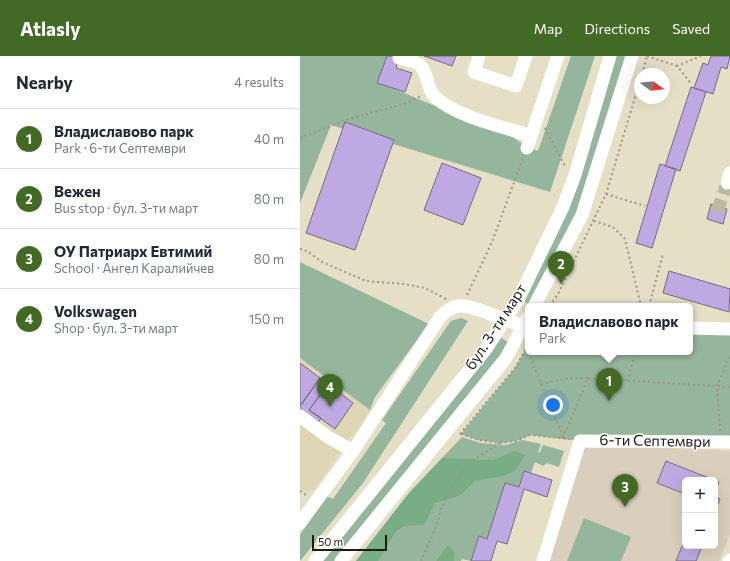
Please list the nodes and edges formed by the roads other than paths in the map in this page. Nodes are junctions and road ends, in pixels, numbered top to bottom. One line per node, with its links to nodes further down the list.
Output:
1 (479, 56): 2 (street)
2 (526, 56)
3 (558, 56): 6 (street)
4 (610, 56): 8 (street, бул. 3-ти март)
5 (632, 56): 7 (street, бул. 3-ти март)
6 (400, 58)
7 (536, 303)
8 (503, 320): 9 (street); 15 (street); 17 (street, бул. 3-ти март)
9 (525, 323)
10 (525, 325): 18 (street, бул. 3-ти март)
11 (693, 328): 12 (street)
12 (730, 329)
13 (300, 416): 15 (street)
14 (725, 442): 19 (street, 6-ти Септември)
15 (353, 451): 16 (street)
16 (300, 523)
17 (315, 561)
18 (341, 561)
19 (543, 561)

